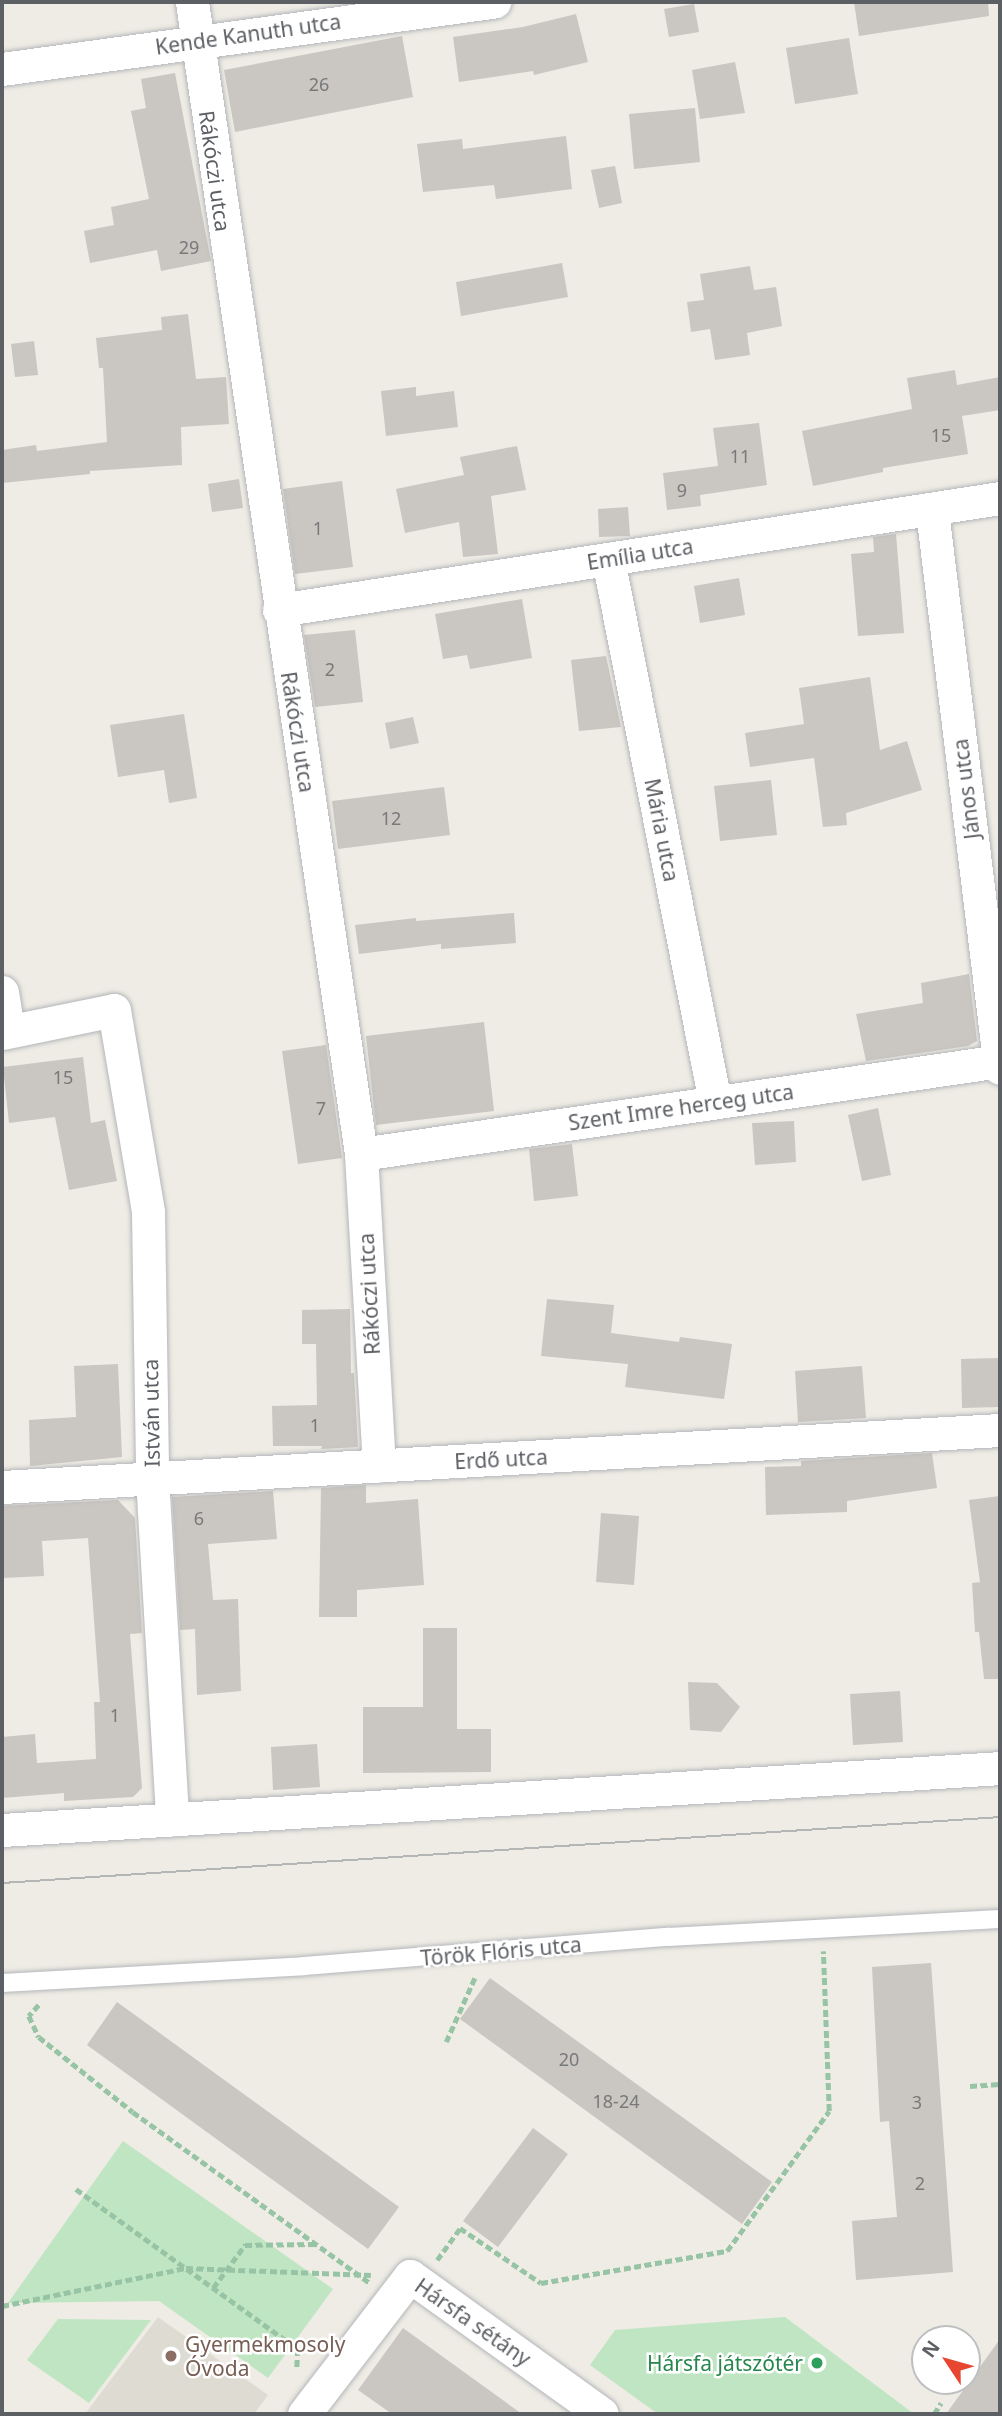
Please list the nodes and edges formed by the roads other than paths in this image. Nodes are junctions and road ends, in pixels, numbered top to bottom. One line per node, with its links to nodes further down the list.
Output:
1 (191, 2): 3 (street, Rákóczi utca)
2 (494, 2): 3 (street, Kende Kanuth utca)
3 (197, 41): 4 (street, Kende Kanuth utca); 8 (street, Rákóczi utca)
4 (2, 69)
5 (1000, 498): 6 (street, Emília utca)
6 (932, 511): 7 (street, Emília utca); 11 (street, János utca)
7 (608, 559): 8 (street, Emília utca); 12 (street, Mária utca)
8 (279, 610): 13 (street, Rákóczi utca)
9 (2, 992): 10 (street)
10 (5, 1032): 16 (street, István utca)
11 (1000, 1064): 12 (street, Szent Imre herceg utca)
12 (715, 1101): 13 (street, Szent Imre herceg utca)
13 (361, 1154): 15 (street, Rákóczi utca)
14 (1000, 1430): 15 (street, Erdő utca)
15 (379, 1465): 16 (street, Erdő utca)
16 (152, 1478): 17 (street, Erdő utca); 19 (street, István utca)
17 (2, 1487)
18 (1000, 1768): 19 (street)
19 (172, 1819): 20 (street)
20 (2, 1830)
21 (1000, 1919): 22 (lane, Török Flóris utca)
22 (2, 1983)
23 (310, 2412): 24 (street, Hársfa sétány)
24 (602, 2414)

